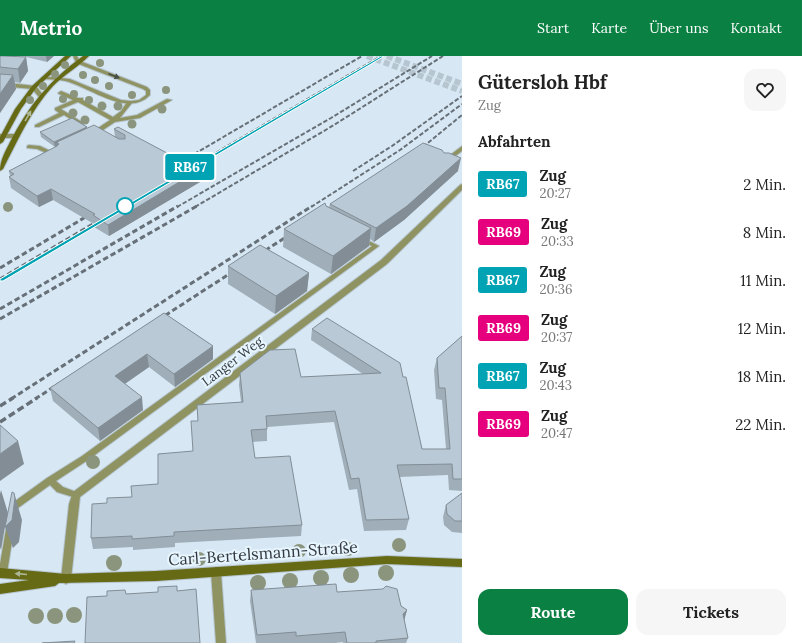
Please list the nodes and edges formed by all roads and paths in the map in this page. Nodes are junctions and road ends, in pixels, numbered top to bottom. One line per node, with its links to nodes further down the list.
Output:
1 (68, 56): 5 (main road)
2 (75, 56): 4 (lane)
3 (86, 56): 4 (main road)
4 (78, 62): 6 (main road); 13 (lane, one-way to 13)
5 (43, 78): 6 (lane); 8 (main road)
6 (57, 79): 10 (main road); 13 (lane)
7 (0, 84): 8 (street)
8 (34, 87): 10 (street); 20 (main road)
9 (61, 93): 11 (street)
10 (41, 96): 21 (main road, one-way to 10)
11 (80, 99): 14 (street); 16 (street)
12 (169, 100): 16 (street)
13 (129, 102): 16 (street)
14 (64, 113): 15 (street); 18 (street)
15 (71, 120): 17 (street); 19 (street)
16 (114, 120): 19 (street)
17 (62, 121)
18 (37, 126)
19 (89, 130): 22 (street)
20 (2, 136): 21 (lane); 23 (main road)
21 (17, 136): 28 (main road)
22 (103, 136)
23 (0, 142)
24 (28, 147): 26 (street)
25 (462, 148): 27 (lane)
26 (55, 154)
27 (443, 164)
28 (0, 169)
29 (462, 186): 32 (street, Langer Weg)
30 (355, 235): 31 (lane)
31 (50, 480): 32 (lane); 33 (lane)
32 (76, 495): 37 (street)
33 (3, 559): 36 (lane)
34 (462, 563): 35 (main road, Carl-Bertelsmann-Straße)
35 (216, 572): 37 (main road, Carl-Bertelsmann-Straße); 39 (street)
36 (2, 573): 37 (main road, Carl-Bertelsmann-Straße, one-way to 36)
37 (66, 579): 38 (main road, Carl-Bertelsmann-Straße)
38 (0, 589)
39 (221, 643)

